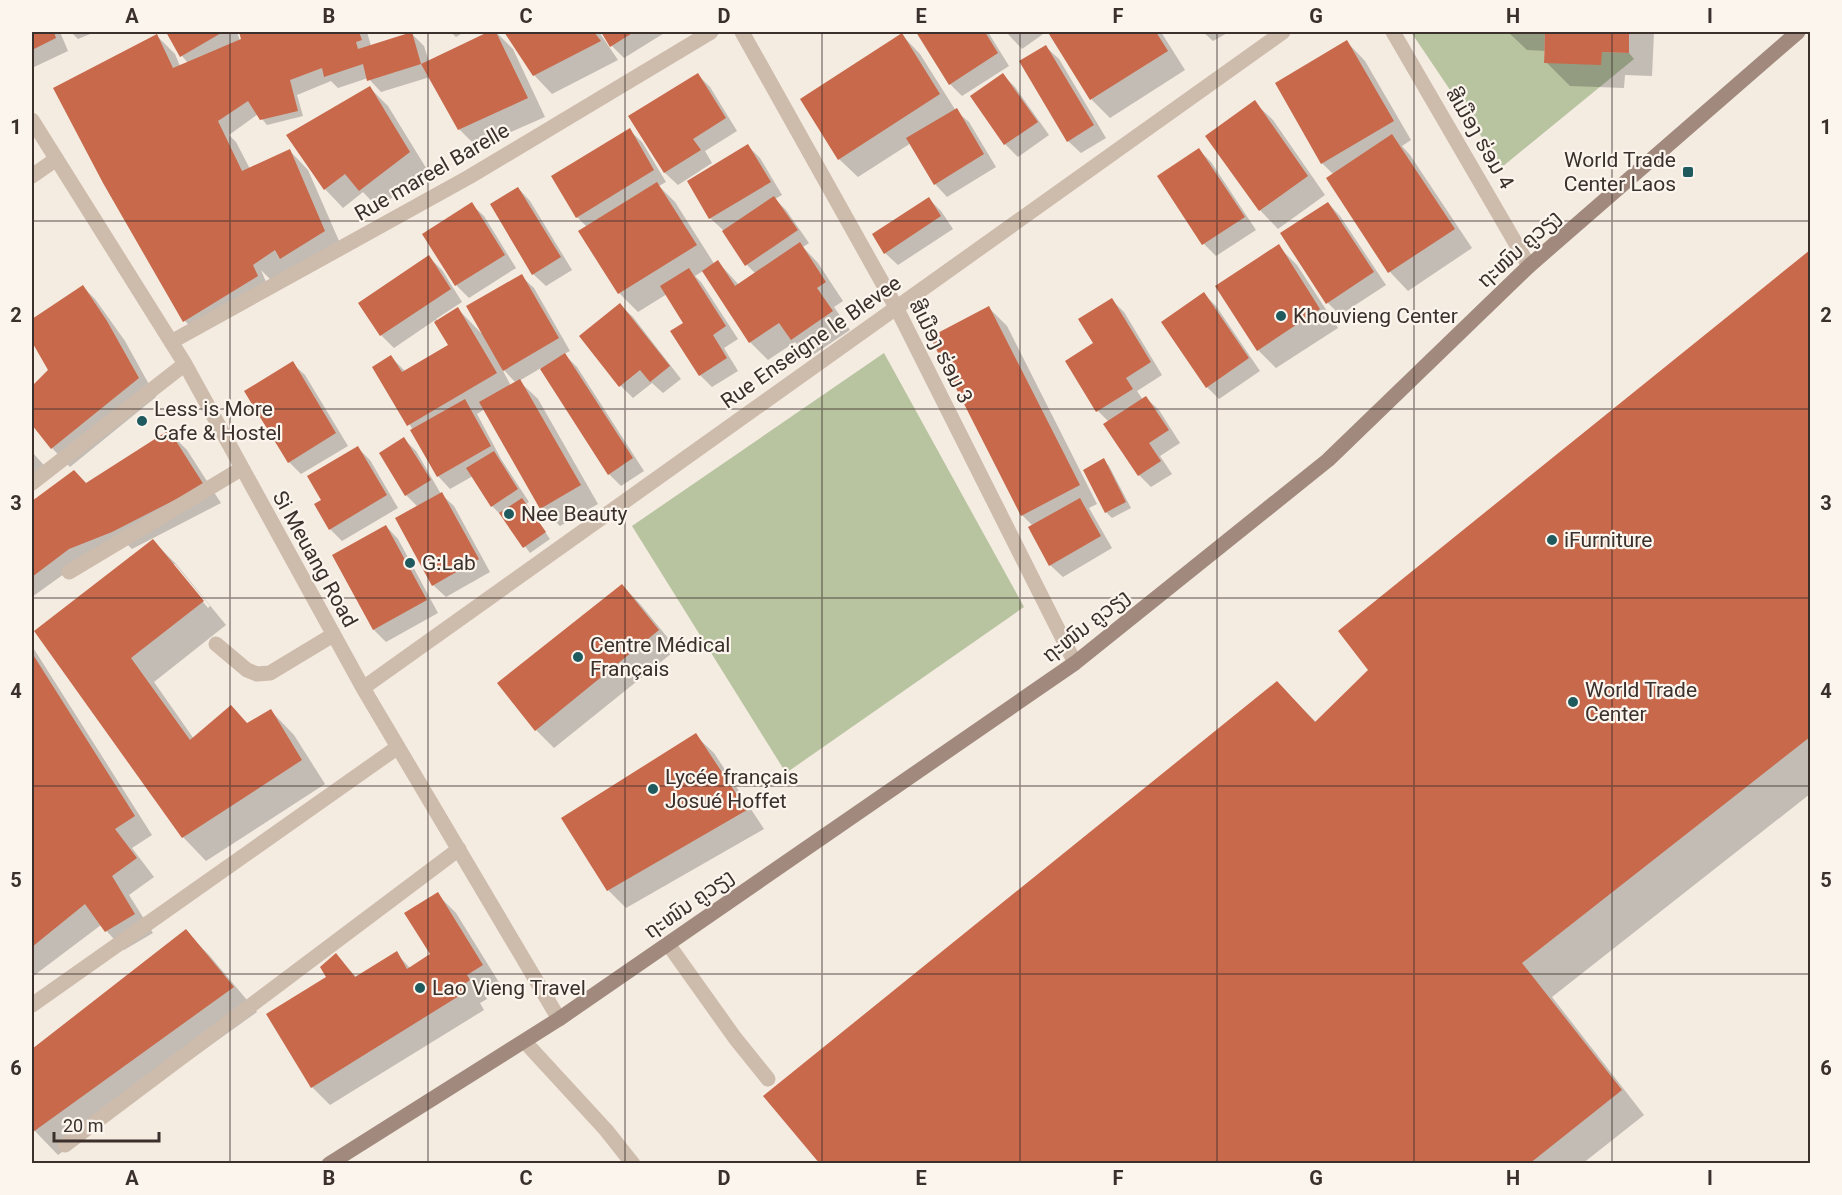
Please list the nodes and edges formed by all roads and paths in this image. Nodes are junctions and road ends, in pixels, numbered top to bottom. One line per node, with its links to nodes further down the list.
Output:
1 (711, 32): 11 (street, Rue mareel Barelle)
2 (742, 32): 10 (street, ສີເມືອງ ຮ່ອມ 3)
3 (1282, 32): 10 (street, Rue Enseigne le Blevee)
4 (1394, 32): 9 (street, ສີເມືອງ ຮ່ອມ 4)
5 (1798, 32): 9 (street, ຖະໜົນ ຄູວຽງ)
6 (32, 120): 7 (street, Si Meuang Road)
7 (55, 160): 8 (street); 11 (street, Si Meuang Road)
8 (32, 176)
9 (1529, 266): 18 (street, ຖະໜົນ ຄູວຽງ)
10 (896, 307): 18 (street, ສີເມືອງ ຮ່ອມ 3); 19 (street, Rue Enseigne le Blevee)
11 (171, 342): 12 (street, Si Meuang Road)
12 (185, 364): 13 (street, Si Meuang Road); 14 (street)
13 (241, 469): 15 (street); 16 (street, Si Meuang Road)
14 (32, 483)
15 (69, 573)
16 (333, 635): 17 (street); 19 (street, Si Meuang Road)
17 (216, 644)
18 (1075, 663): 22 (street, ຖະໜົນ ຄູວຽງ)
19 (363, 688): 20 (street, Si Meuang Road)
20 (398, 747): 21 (street, Si Meuang Road); 23 (street)
21 (459, 849): 24 (street, Si Meuang Road); 27 (street)
22 (668, 944): 24 (street, ຖະໜົນ ຄູວຽງ); 26 (street)
23 (32, 1005)
24 (559, 1019): 25 (street, ຖະໜົນ ຄູວຽງ)
25 (525, 1042): 28 (street, ຖະໜົນ ຄູວຽງ); 29 (street)
26 (768, 1079)
27 (65, 1145)
28 (329, 1164)
29 (633, 1164)

